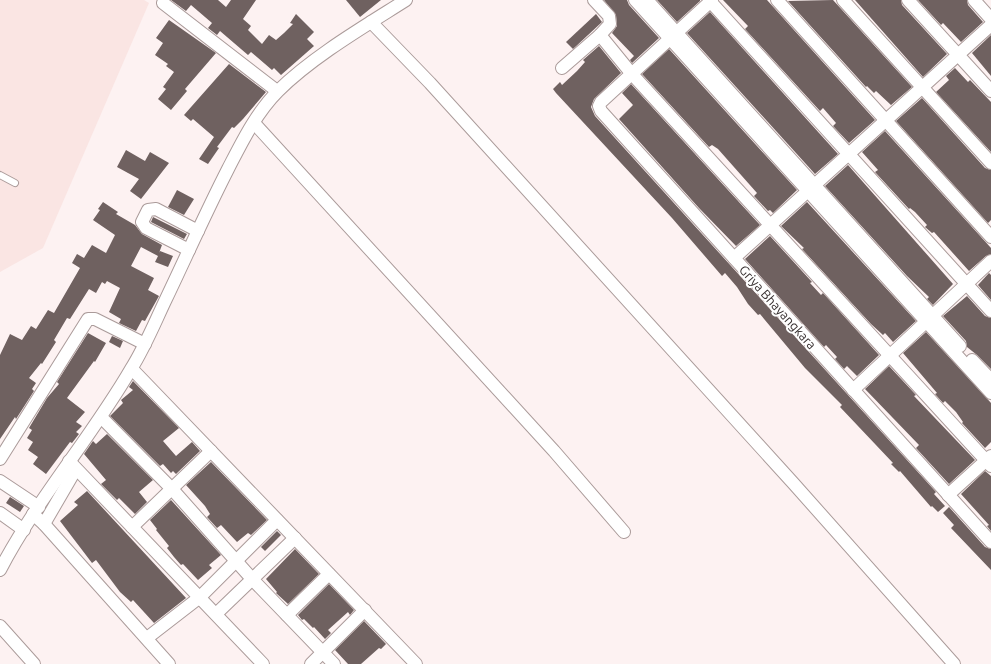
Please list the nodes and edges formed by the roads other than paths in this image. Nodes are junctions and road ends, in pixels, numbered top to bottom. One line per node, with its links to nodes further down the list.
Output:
1 (406, 0): 12 (street)
2 (594, 0): 15 (street)
3 (635, 0): 14 (street)
4 (647, 0): 14 (street)
5 (711, 0): 14 (street, Griya Bhayangkara); 24 (street)
6 (777, 0): 22 (street)
7 (842, 0): 19 (street)
8 (908, 0): 16 (street)
9 (974, 0): 11 (street)
10 (163, 3): 21 (street)
11 (991, 18)
12 (371, 22): 21 (street); 79 (street)
13 (991, 25): 16 (street)
14 (673, 34): 18 (street, Griya Bhayangkara); 28 (street)
15 (600, 36): 17 (street); 18 (street)
16 (957, 55): 19 (street); 20 (street)
17 (562, 68)
18 (631, 73): 29 (street); 33 (street, Griya Bhayangkara)
19 (921, 88): 22 (street); 25 (street)
20 (991, 91)
21 (277, 92): 23 (street)
22 (885, 120): 24 (street); 31 (street)
23 (254, 123): 30 (street); 59 (street)
24 (847, 154): 28 (street); 35 (street)
25 (991, 163)
26 (0, 175): 27 (lane)
27 (15, 183)
28 (810, 188): 29 (street); 37 (street)
29 (770, 224): 33 (street); 40 (street)
30 (198, 231): 32 (street); 32 (street)
31 (991, 237)
32 (189, 250): 38 (street)
33 (734, 258): 43 (street, Griya Bhayangkara)
34 (991, 261): 35 (street)
35 (966, 284): 36 (street); 37 (street)
36 (991, 311)
37 (929, 318): 39 (street); 40 (street)
38 (145, 344): 41 (street); 47 (street)
39 (956, 348): 42 (street); 44 (street)
40 (889, 356): 43 (street); 48 (street)
41 (132, 368): 45 (street); 46 (street)
42 (991, 380)
43 (853, 390): 52 (street, Griya Bhayangkara)
44 (991, 393)
45 (101, 417): 49 (street); 51 (street)
46 (211, 451): 51 (street); 55 (street)
47 (0, 459)
48 (989, 461): 52 (street)
49 (72, 465): 53 (street); 56 (street); 57 (street)
50 (0, 481): 53 (street)
51 (172, 489): 57 (street); 62 (street)
52 (948, 495): 61 (street, Griya Bhayangkara)
53 (36, 510): 56 (street); 58 (street)
54 (0, 513): 58 (street)
55 (278, 520): 60 (street); 62 (street)
56 (44, 524): 71 (street)
57 (132, 527): 66 (street)
58 (24, 530): 63 (street)
59 (624, 532)
60 (295, 538): 64 (street); 65 (street)
61 (991, 542)
62 (236, 560): 65 (street); 66 (street)
63 (0, 570)
64 (330, 574): 67 (street); 69 (street)
65 (253, 580): 68 (street); 69 (street)
66 (200, 597): 68 (street); 71 (street)
67 (365, 610): 72 (street); 78 (street)
68 (216, 614): 75 (street)
69 (287, 615): 72 (street)
70 (0, 626): 73 (street)
71 (147, 638): 74 (street)
72 (323, 652): 76 (street); 77 (street)
73 (34, 664)
74 (169, 664)
75 (263, 664)
76 (311, 664)
77 (334, 664)
78 (416, 664)
79 (954, 664)

